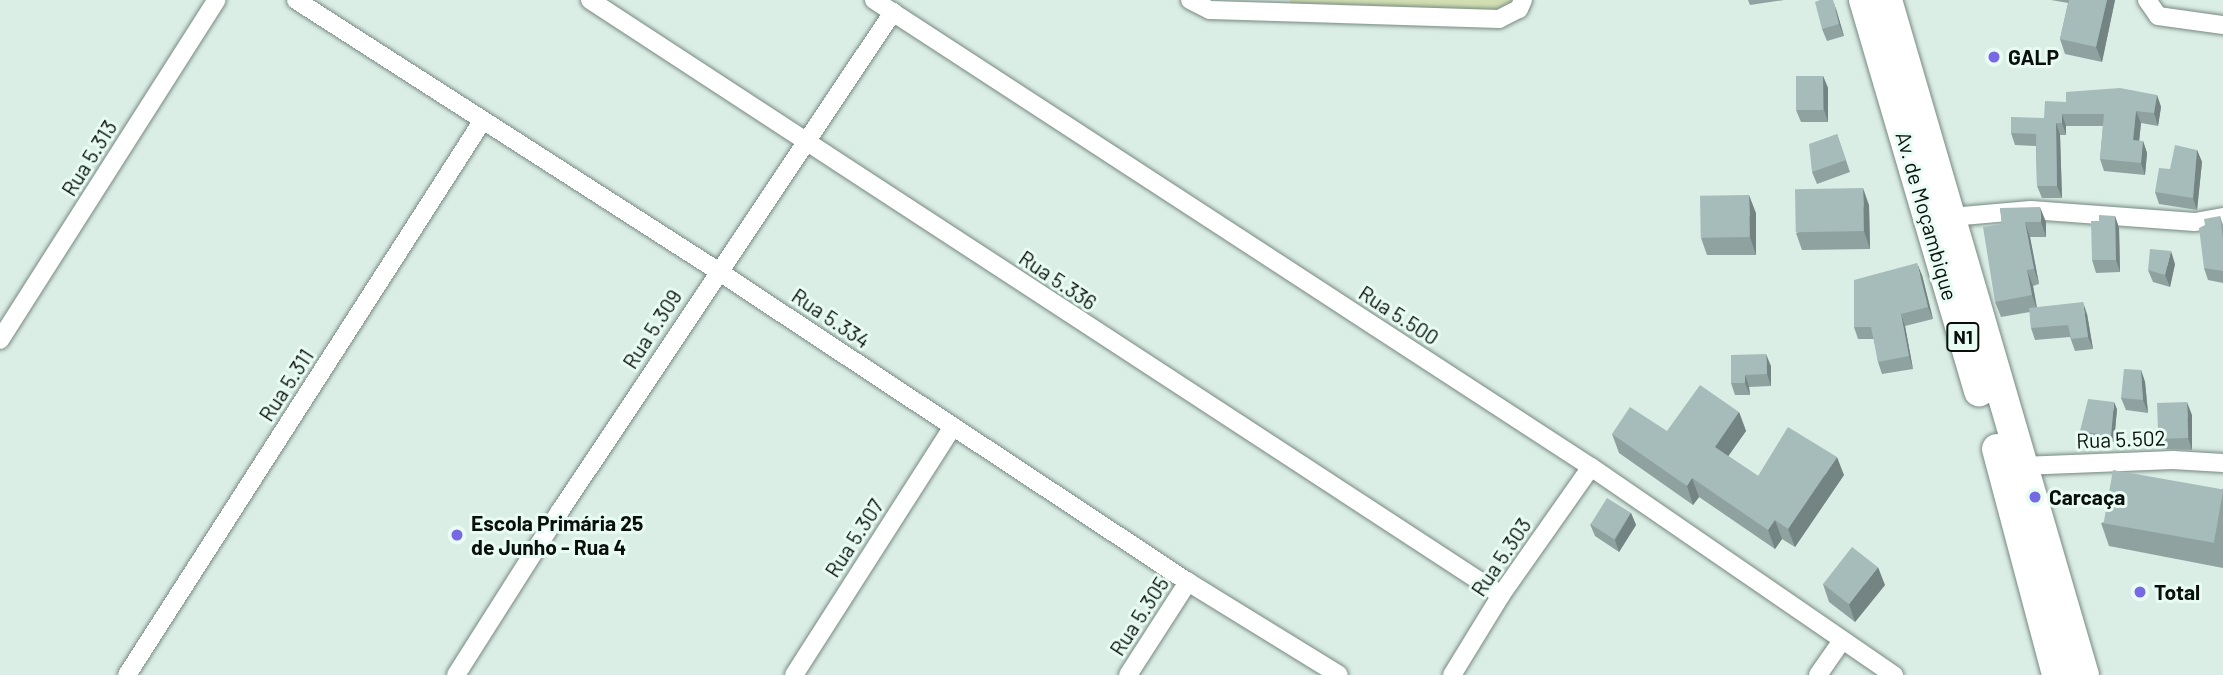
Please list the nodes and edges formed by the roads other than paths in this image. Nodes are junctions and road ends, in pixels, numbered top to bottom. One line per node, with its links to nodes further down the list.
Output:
1 (216, 0): 17 (street, Rua 5.313)
2 (296, 0): 12 (street, Rua 5.334)
3 (590, 0): 13 (street, Rua 5.336)
4 (874, 0): 10 (street, Rua 5.500)
5 (1190, 0): 6 (street)
6 (1523, 0)
7 (1864, 0): 33 (highway, Av. de Moçambique / N1)
8 (1887, 0): 14 (highway, Av. de Moçambique / N1)
9 (2147, 0): 11 (street)
10 (893, 12): 13 (street, Rua 5.309); 21 (street, Rua 5.500)
11 (2223, 25)
12 (482, 120): 16 (street, Rua 5.334); 25 (street, Rua 5.311)
13 (809, 141): 16 (street, Rua 5.309); 23 (street, Rua 5.336)
14 (1951, 217): 15 (street); 20 (highway, Av. de Moçambique / N1)
15 (2223, 217)
16 (718, 271): 18 (street, Rua 5.334); 26 (street, Rua 5.309)
17 (0, 340)
18 (953, 426): 22 (street, Rua 5.334); 27 (street, Rua 5.307)
19 (2223, 463): 20 (street, Rua 5.502)
20 (2021, 466): 34 (highway, Av. de Moçambique / N1)
21 (1591, 467): 23 (street, Rua 5.303); 24 (street, Rua 5.500)
22 (1188, 582): 28 (street, Rua 5.305); 29 (street, Rua 5.334)
23 (1501, 595): 30 (street, Rua 5.303)
24 (1841, 642): 31 (street); 32 (street, Rua 5.500)
25 (127, 675)
26 (456, 675)
27 (794, 675)
28 (1128, 675)
29 (1339, 675)
30 (1452, 675)
31 (1818, 675)
32 (1894, 675)
33 (2057, 675)
34 (2084, 675)

